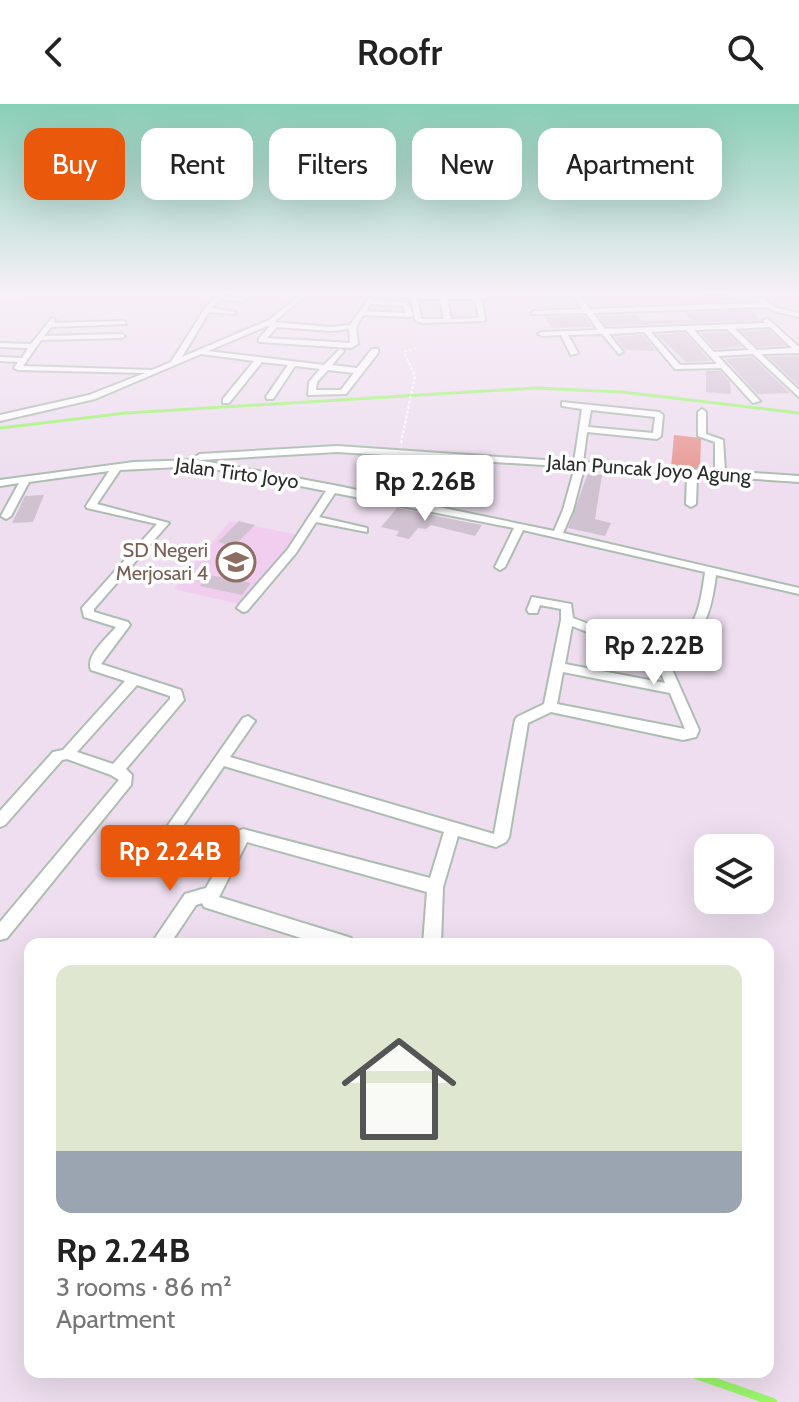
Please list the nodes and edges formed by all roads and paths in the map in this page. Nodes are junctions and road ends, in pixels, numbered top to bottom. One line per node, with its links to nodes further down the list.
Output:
1 (712, 354): 17 (street)
2 (27, 355): 13 (street)
3 (179, 355): 15 (street)
4 (196, 355): 15 (street)
5 (216, 355): 12 (street)
6 (337, 355): 16 (street)
7 (372, 355): 19 (street)
8 (406, 355): 29 (path)
9 (667, 355): 17 (street)
10 (757, 355): 20 (street)
11 (0, 359): 13 (street)
12 (260, 359): 14 (street); 22 (street)
13 (23, 360): 18 (street)
14 (294, 362): 16 (street); 21 (street)
15 (174, 363): 18 (street)
16 (327, 366): 19 (street); 19 (street)
17 (723, 366): 23 (street)
18 (157, 371): 27 (street)
19 (360, 371)
20 (799, 395)
21 (270, 397)
22 (226, 401)
23 (756, 401)
24 (565, 404): 25 (street)
25 (592, 407): 28 (street); 28 (street)
26 (702, 412): 35 (street)
27 (0, 418)
28 (588, 430): 31 (street)
29 (399, 453): 30 (street, Jalan Puncak Joyo Agung); 31 (street, Jalan Puncak Joyo Agung)
30 (164, 462): 33 (street, Jalan Tirto Joyo); 39 (street, Jalan Tirto Joyo)
31 (583, 463): 32 (street); 34 (street, Jalan Puncak Joyo Agung); 45 (street)
32 (667, 463)
33 (116, 468): 37 (street, Jalan Tirto Joyo); 54 (street)
34 (692, 472): 35 (street, Jalan Puncak Joyo Agung); 40 (street)
35 (720, 474): 36 (street, Jalan Puncak Joyo Agung)
36 (799, 479)
37 (25, 481): 38 (street, Jalan Tirto Joyo); 41 (street)
38 (0, 483)
39 (333, 488): 42 (street); 43 (street, Jalan Tirto Joyo)
40 (691, 504)
41 (6, 516)
42 (314, 519): 44 (street); 49 (street)
43 (520, 526): 45 (street, Jalan Tirto Joyo); 46 (street)
44 (363, 530)
45 (557, 535): 47 (street, Jalan Tirto Joyo)
46 (500, 567)
47 (711, 570): 48 (street, Jalan Tirto Joyo); 52 (street)
48 (799, 591)
49 (243, 608)
50 (533, 610): 51 (street)
51 (567, 620): 52 (street); 53 (street)
52 (660, 656): 55 (street)
53 (558, 667): 55 (street); 56 (street)
54 (134, 680): 58 (street); 60 (street)
55 (676, 690): 56 (street)
56 (550, 707): 62 (street)
57 (248, 721): 59 (street)
58 (67, 754): 60 (street); 61 (street)
59 (221, 760): 62 (street); 63 (street)
60 (116, 771): 66 (street)
61 (0, 821)
62 (453, 829): 64 (street)
63 (169, 835)
64 (435, 887): 65 (street); 69 (street)
65 (211, 894): 67 (street); 68 (street)
66 (1, 933)
67 (164, 938)
68 (325, 938)
69 (432, 938)

